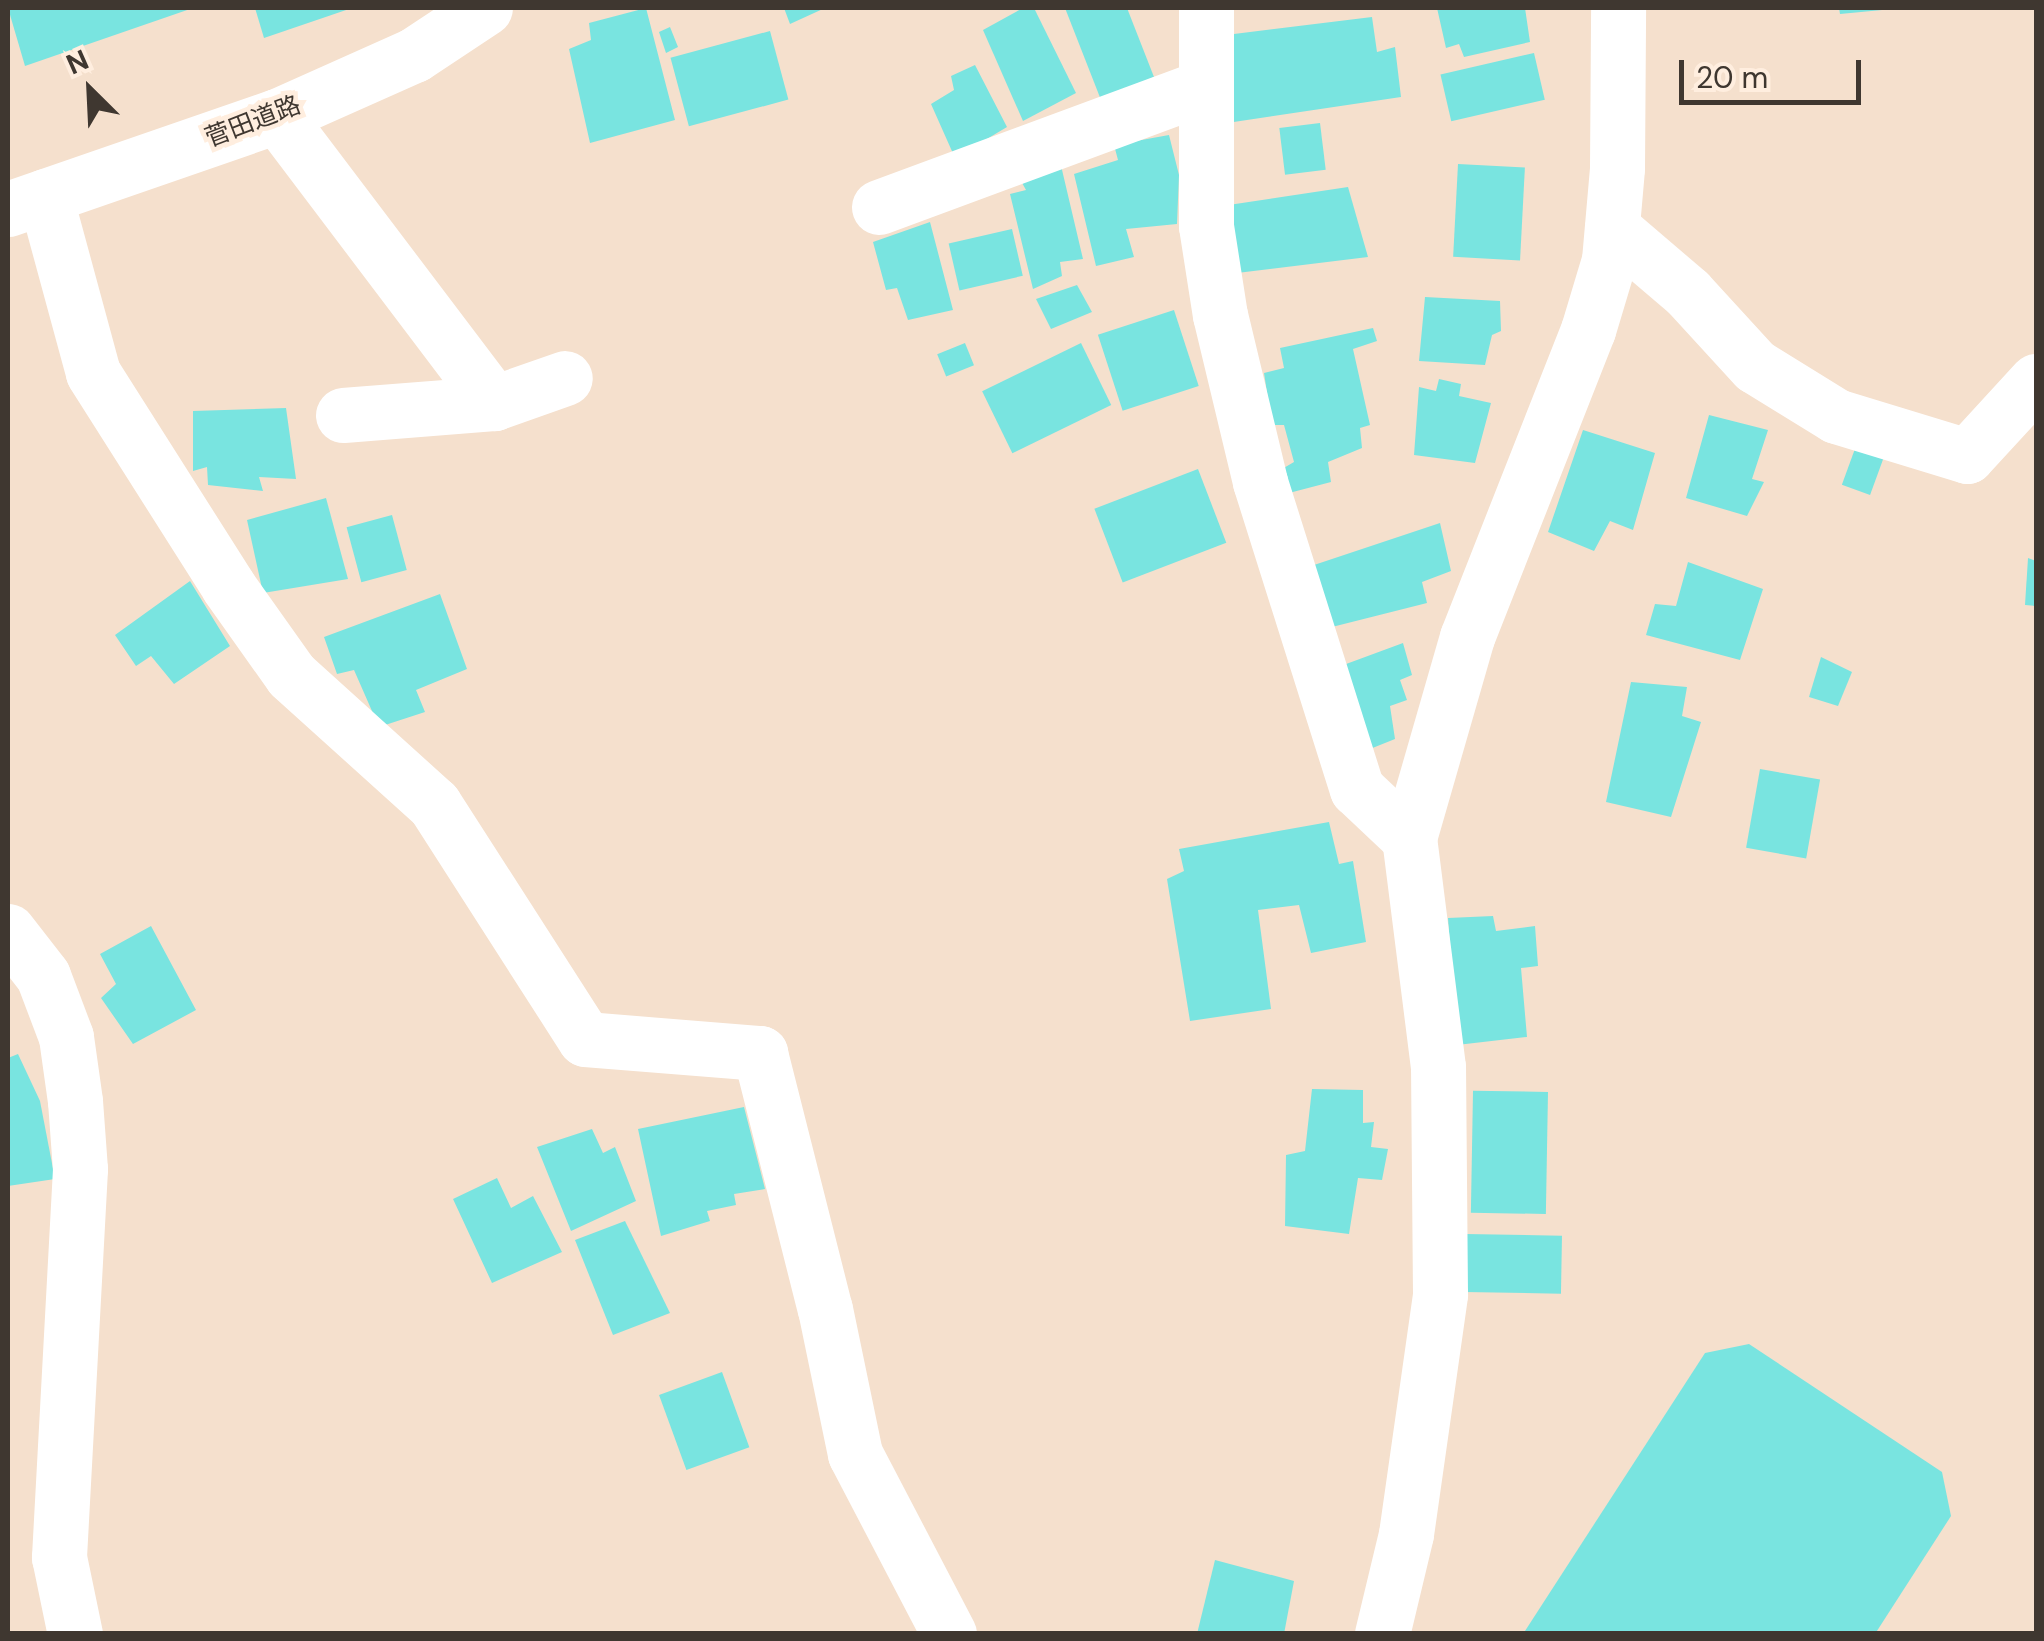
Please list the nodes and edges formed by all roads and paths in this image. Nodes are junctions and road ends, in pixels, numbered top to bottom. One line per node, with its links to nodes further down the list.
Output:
1 (485, 8): 5 (street, 菅田道路)
2 (1206, 8): 4 (street)
3 (1618, 8): 8 (street)
4 (1203, 87): 7 (street); 13 (street)
5 (277, 116): 6 (street, 菅田道路); 11 (street)
6 (26, 202): 16 (street)
7 (879, 207)
8 (1612, 228): 10 (street); 13 (street)
9 (564, 378): 11 (street)
10 (2036, 380)
11 (494, 403): 12 (street)
12 (344, 415)
13 (1408, 838): 17 (street)
14 (8, 931): 15 (street)
15 (75, 1634)
16 (949, 1634)
17 (1382, 1634)

